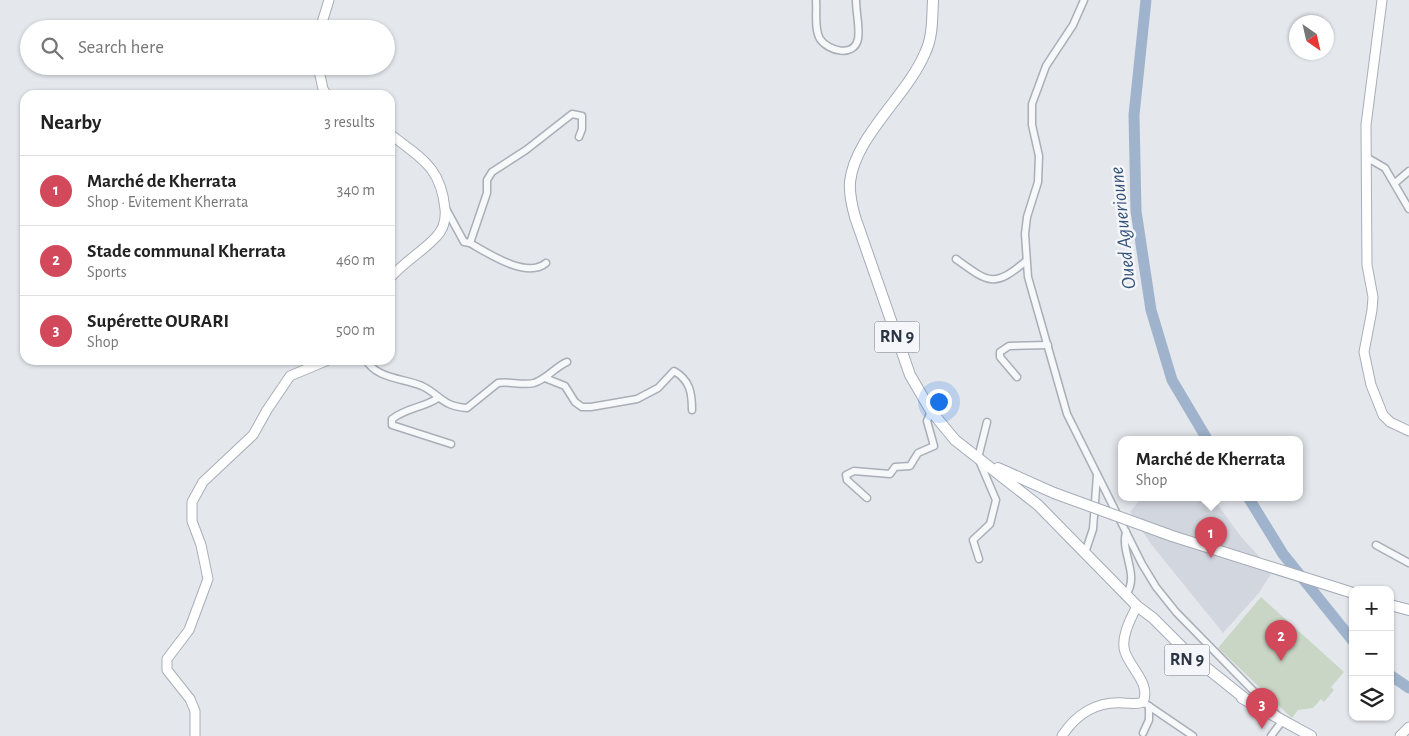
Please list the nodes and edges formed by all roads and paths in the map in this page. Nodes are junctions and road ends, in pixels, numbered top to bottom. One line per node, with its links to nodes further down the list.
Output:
1 (329, 0): 7 (street)
2 (816, 0): 3 (street)
3 (856, 0)
4 (933, 0): 30 (main road, RN 9)
5 (1084, 0): 19 (street)
6 (1382, 0): 12 (street)
7 (323, 20)
8 (320, 75): 9 (street)
9 (324, 90)
10 (578, 137): 17 (street)
11 (395, 138): 15 (street)
12 (1366, 157): 14 (street); 32 (street)
13 (1409, 171): 14 (street)
14 (1395, 183): 16 (street)
15 (445, 206): 17 (street); 21 (street)
16 (1409, 208)
17 (470, 243): 20 (street)
18 (956, 259): 19 (street)
19 (1026, 262): 22 (street)
20 (546, 263)
21 (395, 272)
22 (1048, 345): 26 (street); 35 (street)
23 (567, 362): 27 (street)
24 (316, 365): 51 (street)
25 (369, 365): 28 (street)
26 (1017, 377)
27 (545, 378): 28 (street); 29 (street)
28 (438, 398): 33 (street)
29 (692, 410)
30 (931, 411): 34 (main road, RN 9); 36 (street)
31 (987, 422): 34 (street)
32 (1409, 431)
33 (451, 444)
34 (982, 460): 39 (main road, RN 9); 40 (street); 42 (main road, bridge)
35 (1097, 474): 37 (street); 39 (street)
36 (867, 498)
37 (1126, 532): 43 (street); 48 (street)
38 (1376, 545): 41 (street)
39 (1085, 553): 43 (main road, RN 9)
40 (979, 559)
41 (1409, 563)
42 (1349, 592)
43 (1125, 596): 44 (main road, RN 9)
44 (1137, 606): 47 (street); 48 (main road, RN 9)
45 (1394, 606): 46 (main road)
46 (1409, 610)
47 (1146, 704): 50 (street); 52 (street); 53 (street)
48 (1280, 719): 54 (street); 55 (main road, RN 9)
49 (1409, 727): 56 (street)
50 (1143, 733)
51 (195, 736)
52 (1062, 736)
53 (1193, 736)
54 (1271, 736)
55 (1311, 736)
56 (1400, 736)

